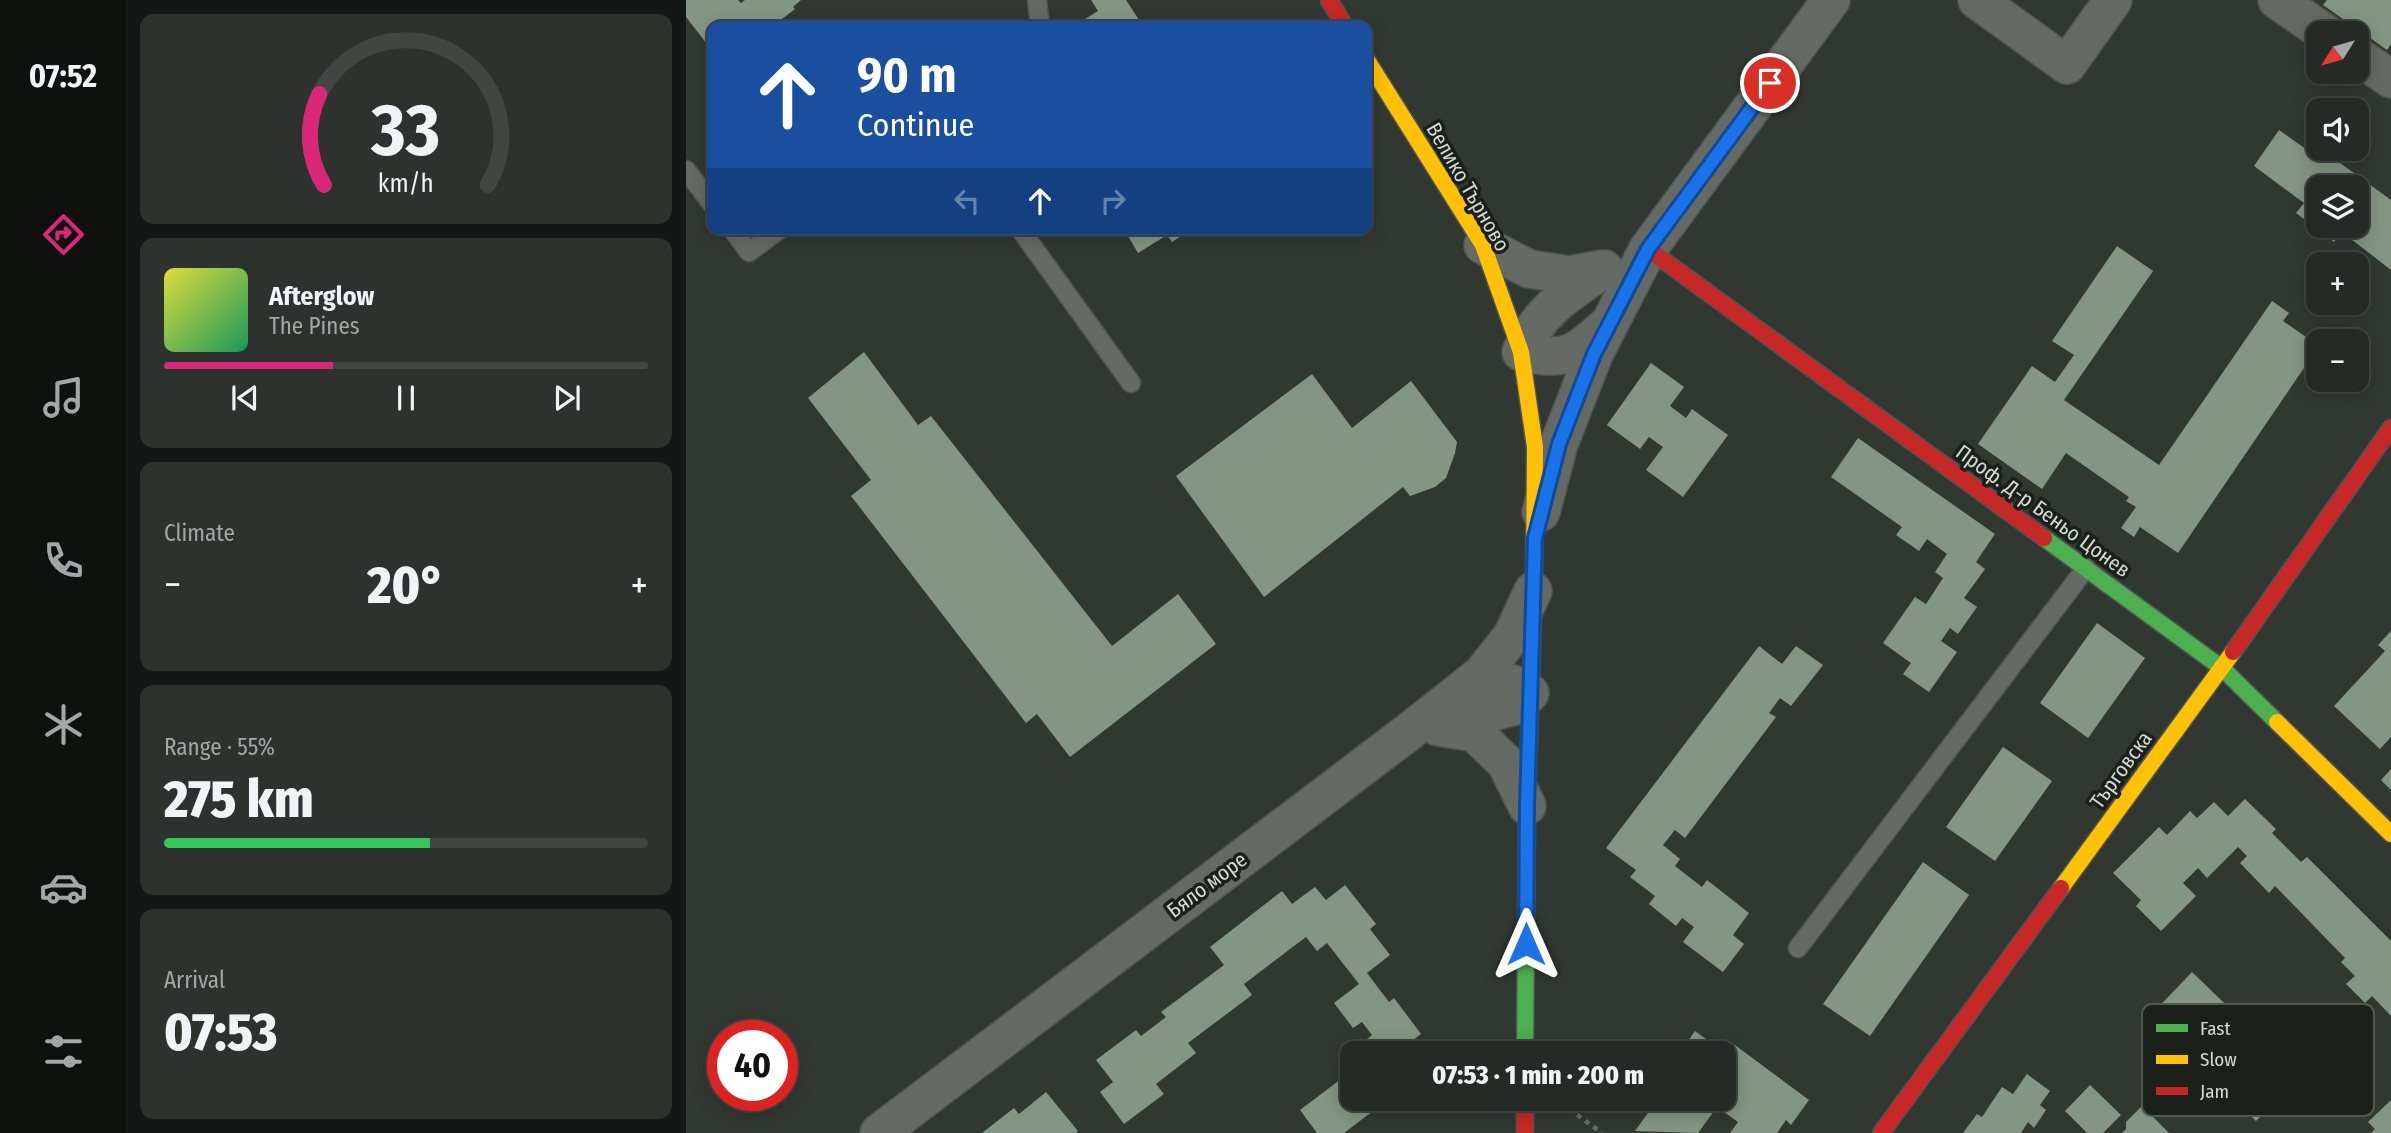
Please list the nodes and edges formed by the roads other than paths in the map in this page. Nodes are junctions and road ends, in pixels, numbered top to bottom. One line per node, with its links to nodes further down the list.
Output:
1 (1329, 0): 6 (street)
2 (1831, 0): 17 (street)
3 (1977, 0): 4 (street)
4 (2113, 0)
5 (2277, 0): 7 (street)
6 (1342, 21)
7 (2308, 21)
8 (2370, 65): 10 (street)
9 (1372, 69): 16 (street, Велико Търново)
10 (2391, 79)
11 (686, 170): 12 (lane)
12 (707, 197)
13 (736, 235): 14 (lane)
14 (772, 235)
15 (1024, 235): 21 (lane)
16 (1483, 245): 18 (street); 20 (street, Велико Търново)
17 (1648, 249): 18 (street); 19 (street); 24 (street, Проф. Д-р Беньо Цонев)
18 (1604, 269): 20 (street)
19 (1609, 323): 20 (street); 23 (street)
20 (1521, 352): 23 (street, Велико Търново)
21 (1131, 383)
22 (2386, 446): 26 (street, Търговска)
23 (1535, 538): 25 (street, Велико Търново)
24 (2085, 568): 26 (street, Проф. Д-р Беньо Цонев); 32 (lane)
25 (1534, 591): 27 (street, Бяло море); 28 (street, Велико Търново)
26 (2222, 668): 31 (street, Проф. Д-р Беньо Цонев); 37 (street, Търговска)
27 (1463, 690): 28 (street); 29 (street, Бяло море)
28 (1530, 693): 29 (street); 30 (street, Велико Търново)
29 (1423, 731): 30 (street); 35 (street, Бяло море)
30 (1527, 806): 33 (street, Велико Търново)
31 (2391, 834)
32 (1798, 947)
33 (1525, 1041)
34 (1525, 1111): 36 (street)
35 (879, 1133)
36 (1525, 1133)
37 (1881, 1133)

